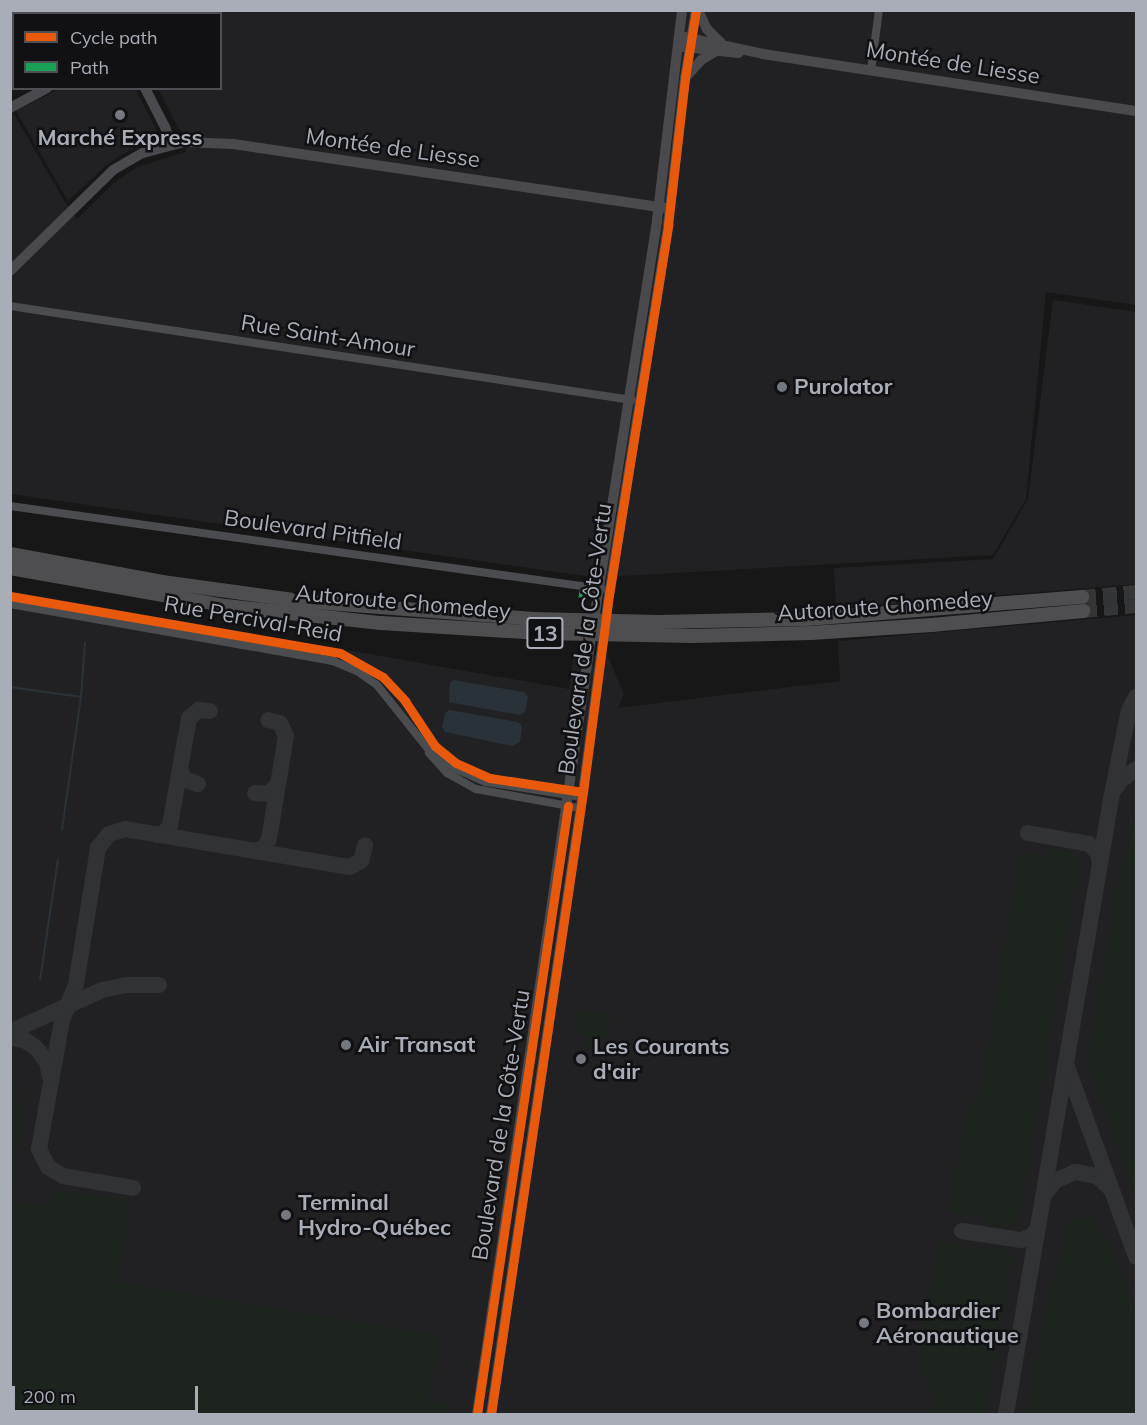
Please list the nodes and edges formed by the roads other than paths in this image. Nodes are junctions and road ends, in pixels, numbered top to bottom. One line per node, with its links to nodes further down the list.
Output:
1 (682, 10): 4 (street, Boulevard de la Côte-Vertu)
2 (697, 10): 5 (street, Boulevard de la Côte-Vertu); 6 (street)
3 (879, 10): 7 (street)
4 (677, 41): 5 (street, Montée de Liesse); 14 (street, Boulevard de la Côte-Vertu)
5 (690, 43): 6 (street, Montée de Liesse); 8 (street, Boulevard de la Côte-Vertu)
6 (718, 47): 7 (street, Montée de Liesse); 8 (street)
7 (871, 70): 12 (street, Montée de Liesse)
8 (685, 78): 14 (street, Boulevard de la Côte-Vertu)
9 (43, 90): 11 (street)
10 (146, 90): 13 (street)
11 (10, 108)
12 (1137, 111)
13 (171, 144): 14 (street, Montée de Liesse); 15 (street, Montée de Liesse)
14 (664, 208): 17 (street, Boulevard de la Côte-Vertu)
15 (10, 271)
16 (10, 306): 17 (street, Rue Saint-Amour)
17 (634, 400): 23 (street, Boulevard de la Côte-Vertu)
18 (10, 506): 23 (street, Boulevard Pitfield)
19 (10, 550): 21 (highway)
20 (10, 554): 21 (highway, Autoroute Chomedey / 13)
21 (47, 562): 22 (highway, Autoroute Chomedey / 13)
22 (10, 568)
23 (604, 589): 25 (street, Boulevard de la Côte-Vertu)
24 (10, 604): 26 (street, Rue Percival-Reid)
25 (595, 651): 26 (street, Boulevard de la Côte-Vertu); 27 (street, Boulevard de la Côte-Vertu)
26 (568, 801): 27 (street, Rue Percival-Reid); 28 (street, Boulevard de la Côte-Vertu)
27 (581, 803): 29 (street, Boulevard de la Côte-Vertu)
28 (477, 1414)
29 (491, 1414)

